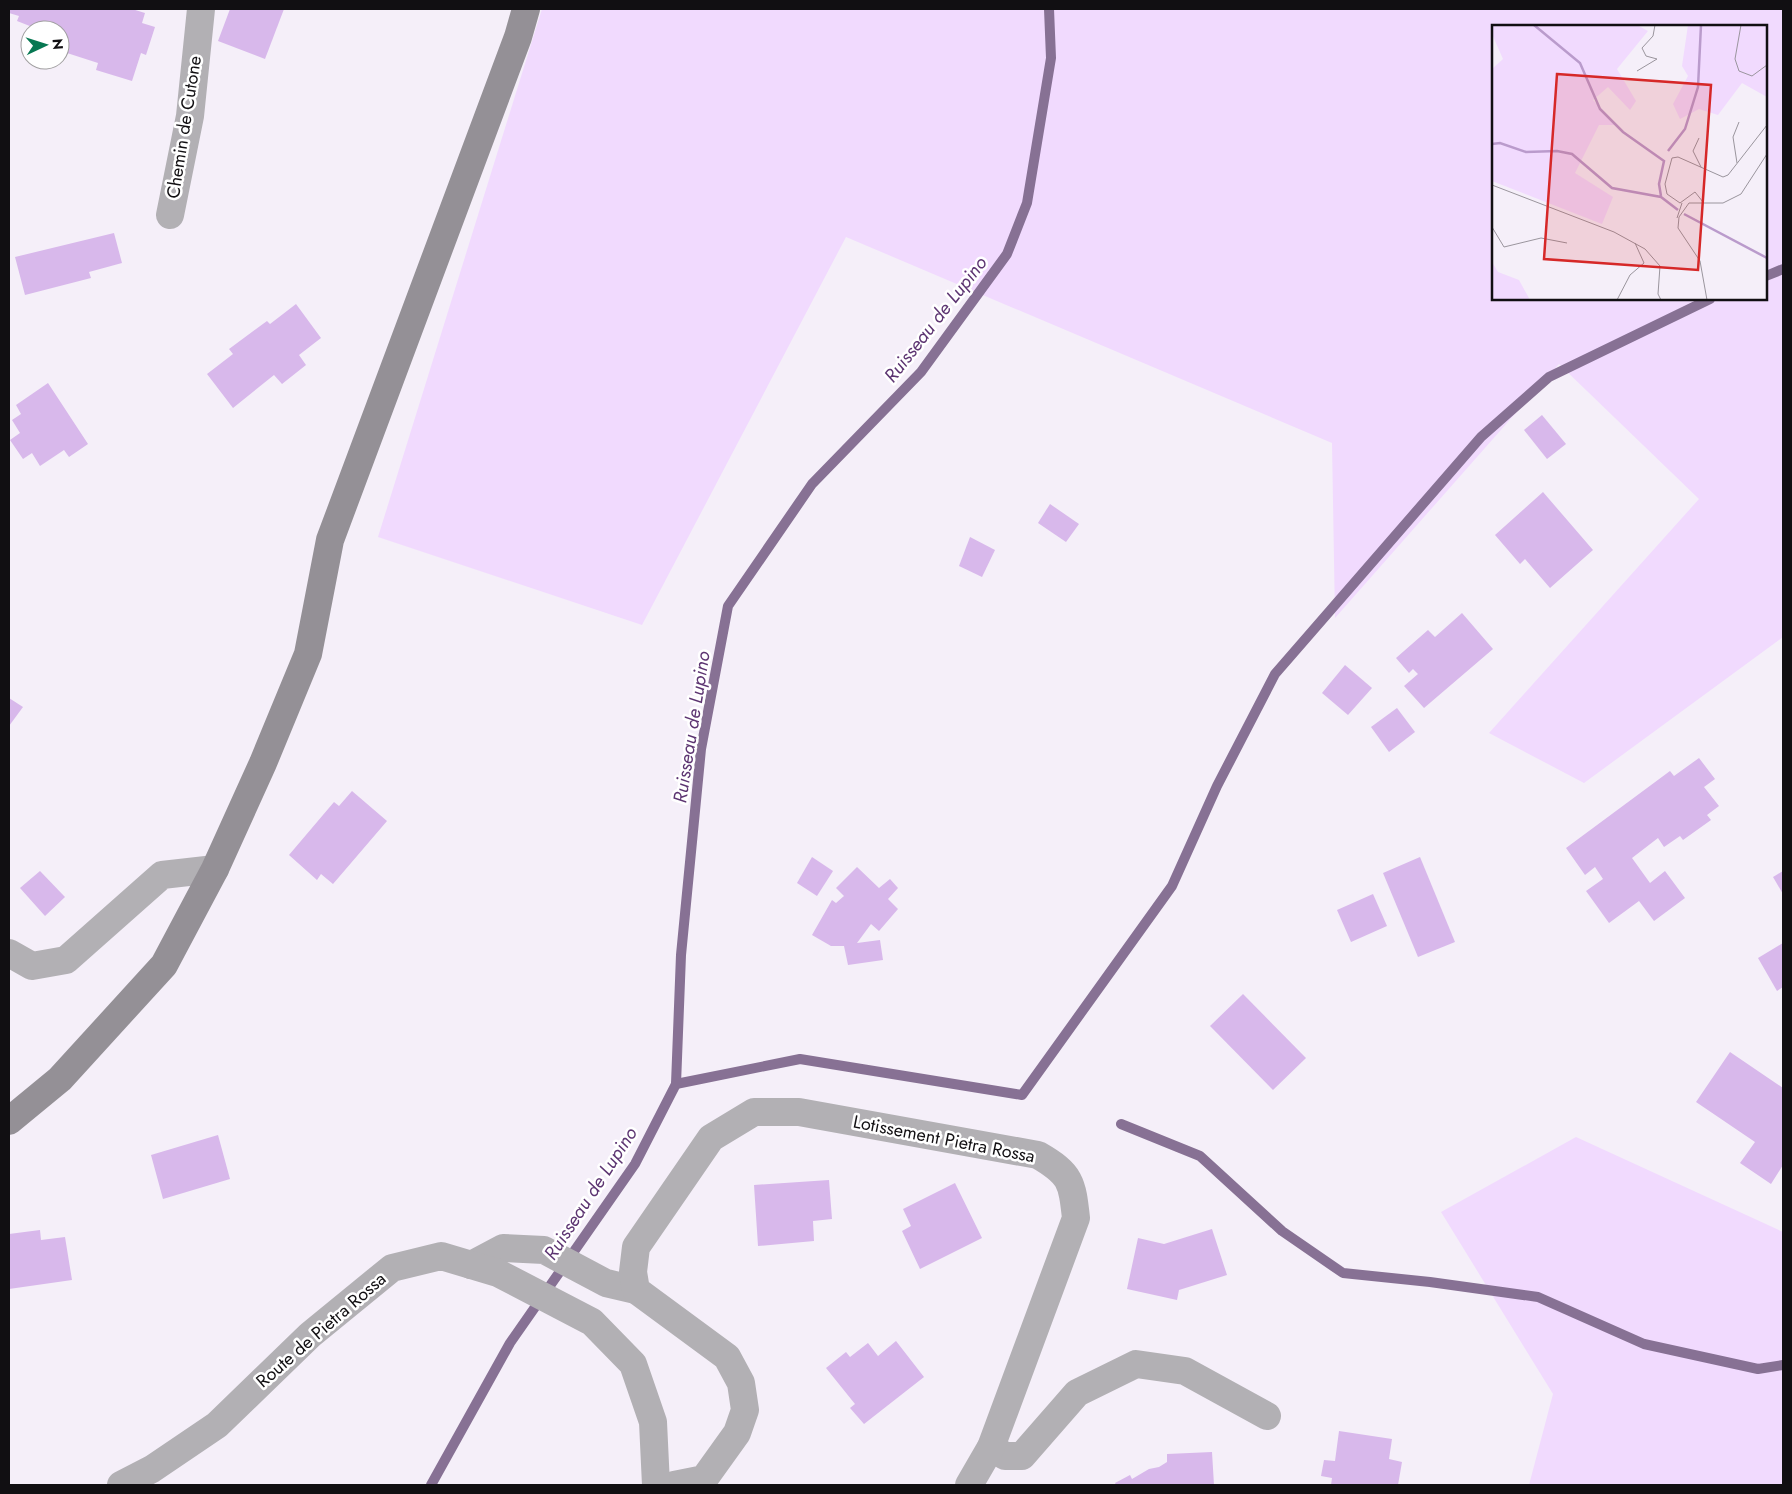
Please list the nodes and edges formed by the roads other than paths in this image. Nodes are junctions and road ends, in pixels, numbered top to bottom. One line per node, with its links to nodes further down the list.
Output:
1 (201, 9): 3 (street, Chemin de Cutone)
2 (526, 9): 4 (main road)
3 (170, 215)
4 (215, 869): 5 (street); 6 (main road)
5 (9, 953)
6 (9, 1121)
7 (471, 1265): 8 (street); 11 (street, Route de Pietra Rossa); 12 (street, Route de Pietra Rossa)
8 (636, 1290): 10 (street, Lotissement Pietra Rossa); 13 (street)
9 (1267, 1416): 10 (street)
10 (991, 1447): 14 (street, Lotissement Pietra Rossa)
11 (121, 1485)
12 (656, 1485)
13 (674, 1485)
14 (969, 1485)

